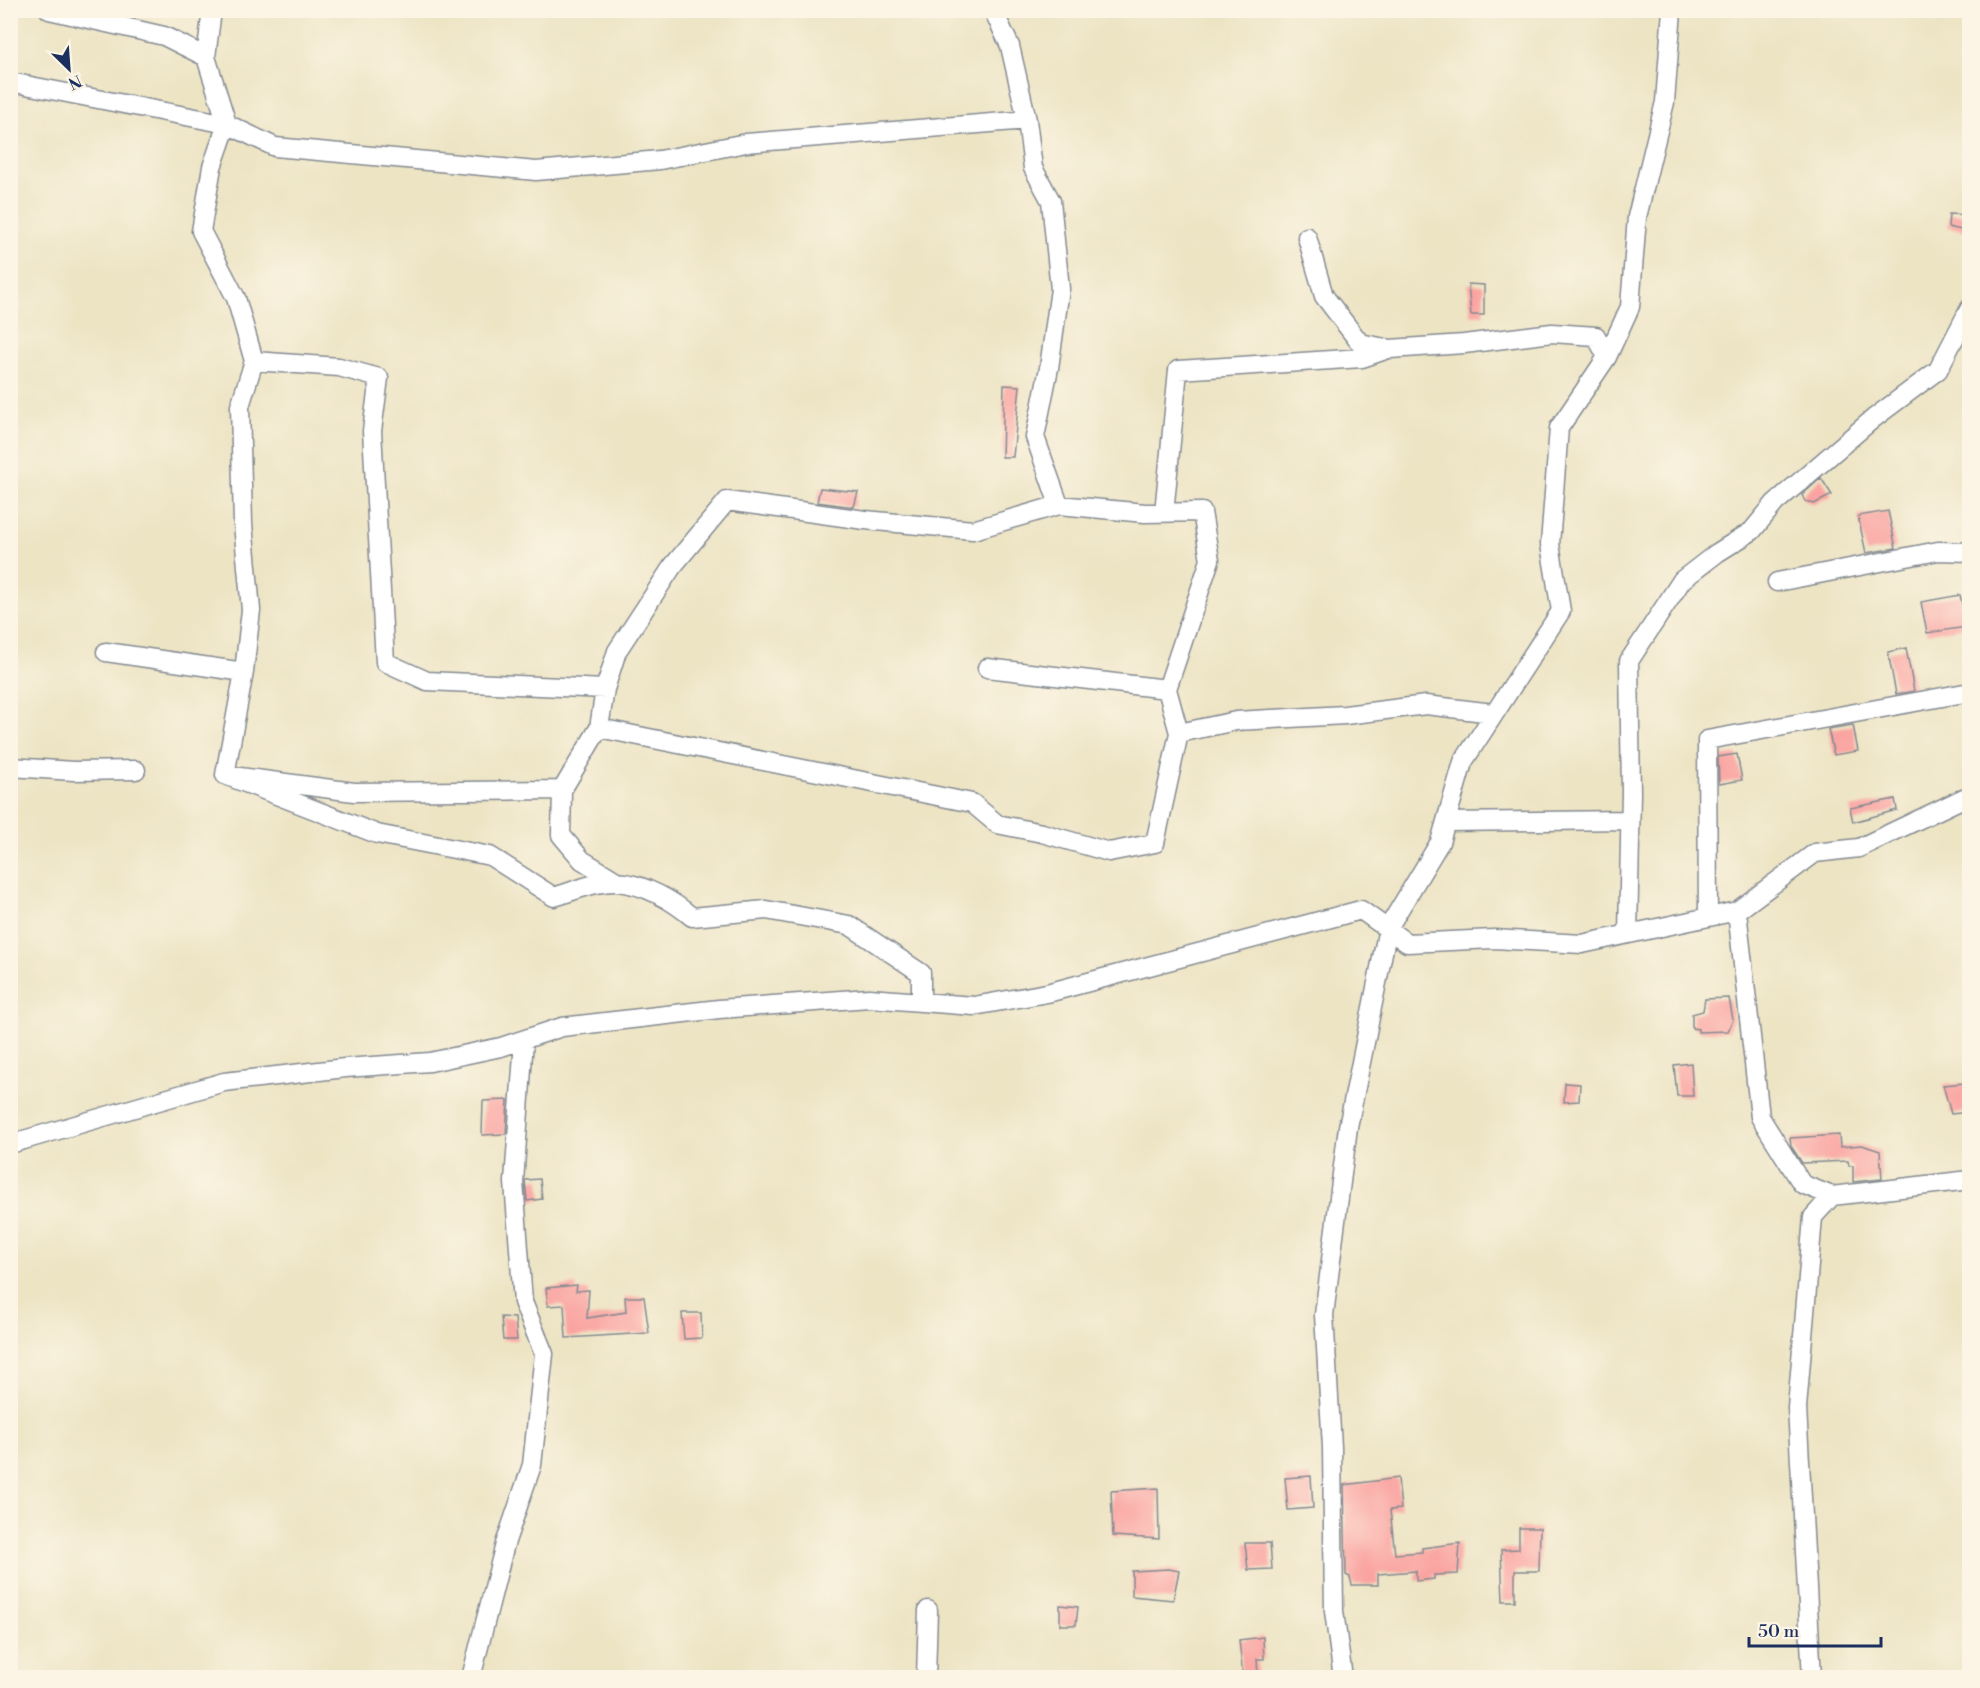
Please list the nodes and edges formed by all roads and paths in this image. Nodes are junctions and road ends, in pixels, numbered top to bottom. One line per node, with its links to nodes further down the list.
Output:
1 (49, 10): 5 (street)
2 (212, 10): 5 (street)
3 (993, 10): 7 (street)
4 (1672, 10): 12 (street)
5 (206, 57): 8 (street)
6 (10, 82): 8 (street)
7 (1027, 120): 8 (street); 14 (street)
8 (227, 124): 13 (street)
9 (1307, 237): 11 (street)
10 (1970, 308): 32 (street)
11 (1390, 349): 12 (street); 15 (street)
12 (1607, 357): 24 (street)
13 (254, 361): 20 (street); 21 (street)
14 (1059, 505): 15 (street); 21 (street)
15 (1164, 513): 22 (street)
16 (1970, 552): 17 (street)
17 (1777, 582)
18 (106, 652): 20 (street)
19 (987, 668): 22 (street)
20 (244, 672): 29 (street)
21 (605, 689): 25 (street)
22 (1167, 689): 26 (street)
23 (1970, 692): 36 (street)
24 (1493, 713): 26 (street); 33 (street)
25 (599, 728): 26 (street); 30 (street)
26 (1179, 734)
27 (10, 767): 28 (street)
28 (136, 770)
29 (225, 775): 30 (street); 34 (street)
30 (562, 790): 34 (street)
31 (1970, 795): 35 (street)
32 (1630, 820): 33 (street); 38 (street)
33 (1446, 822): 37 (street)
34 (618, 882): 39 (street)
35 (1737, 911): 36 (street); 43 (street)
36 (1708, 917): 38 (street)
37 (1388, 928): 38 (street); 39 (street); 47 (street)
38 (1628, 934)
39 (921, 1002): 40 (street)
40 (524, 1040): 41 (street); 45 (street)
41 (10, 1144)
42 (1970, 1180): 43 (street)
43 (1832, 1196): 48 (street)
44 (928, 1610): 46 (street)
45 (471, 1677)
46 (926, 1677)
47 (1343, 1677)
48 (1812, 1677)

